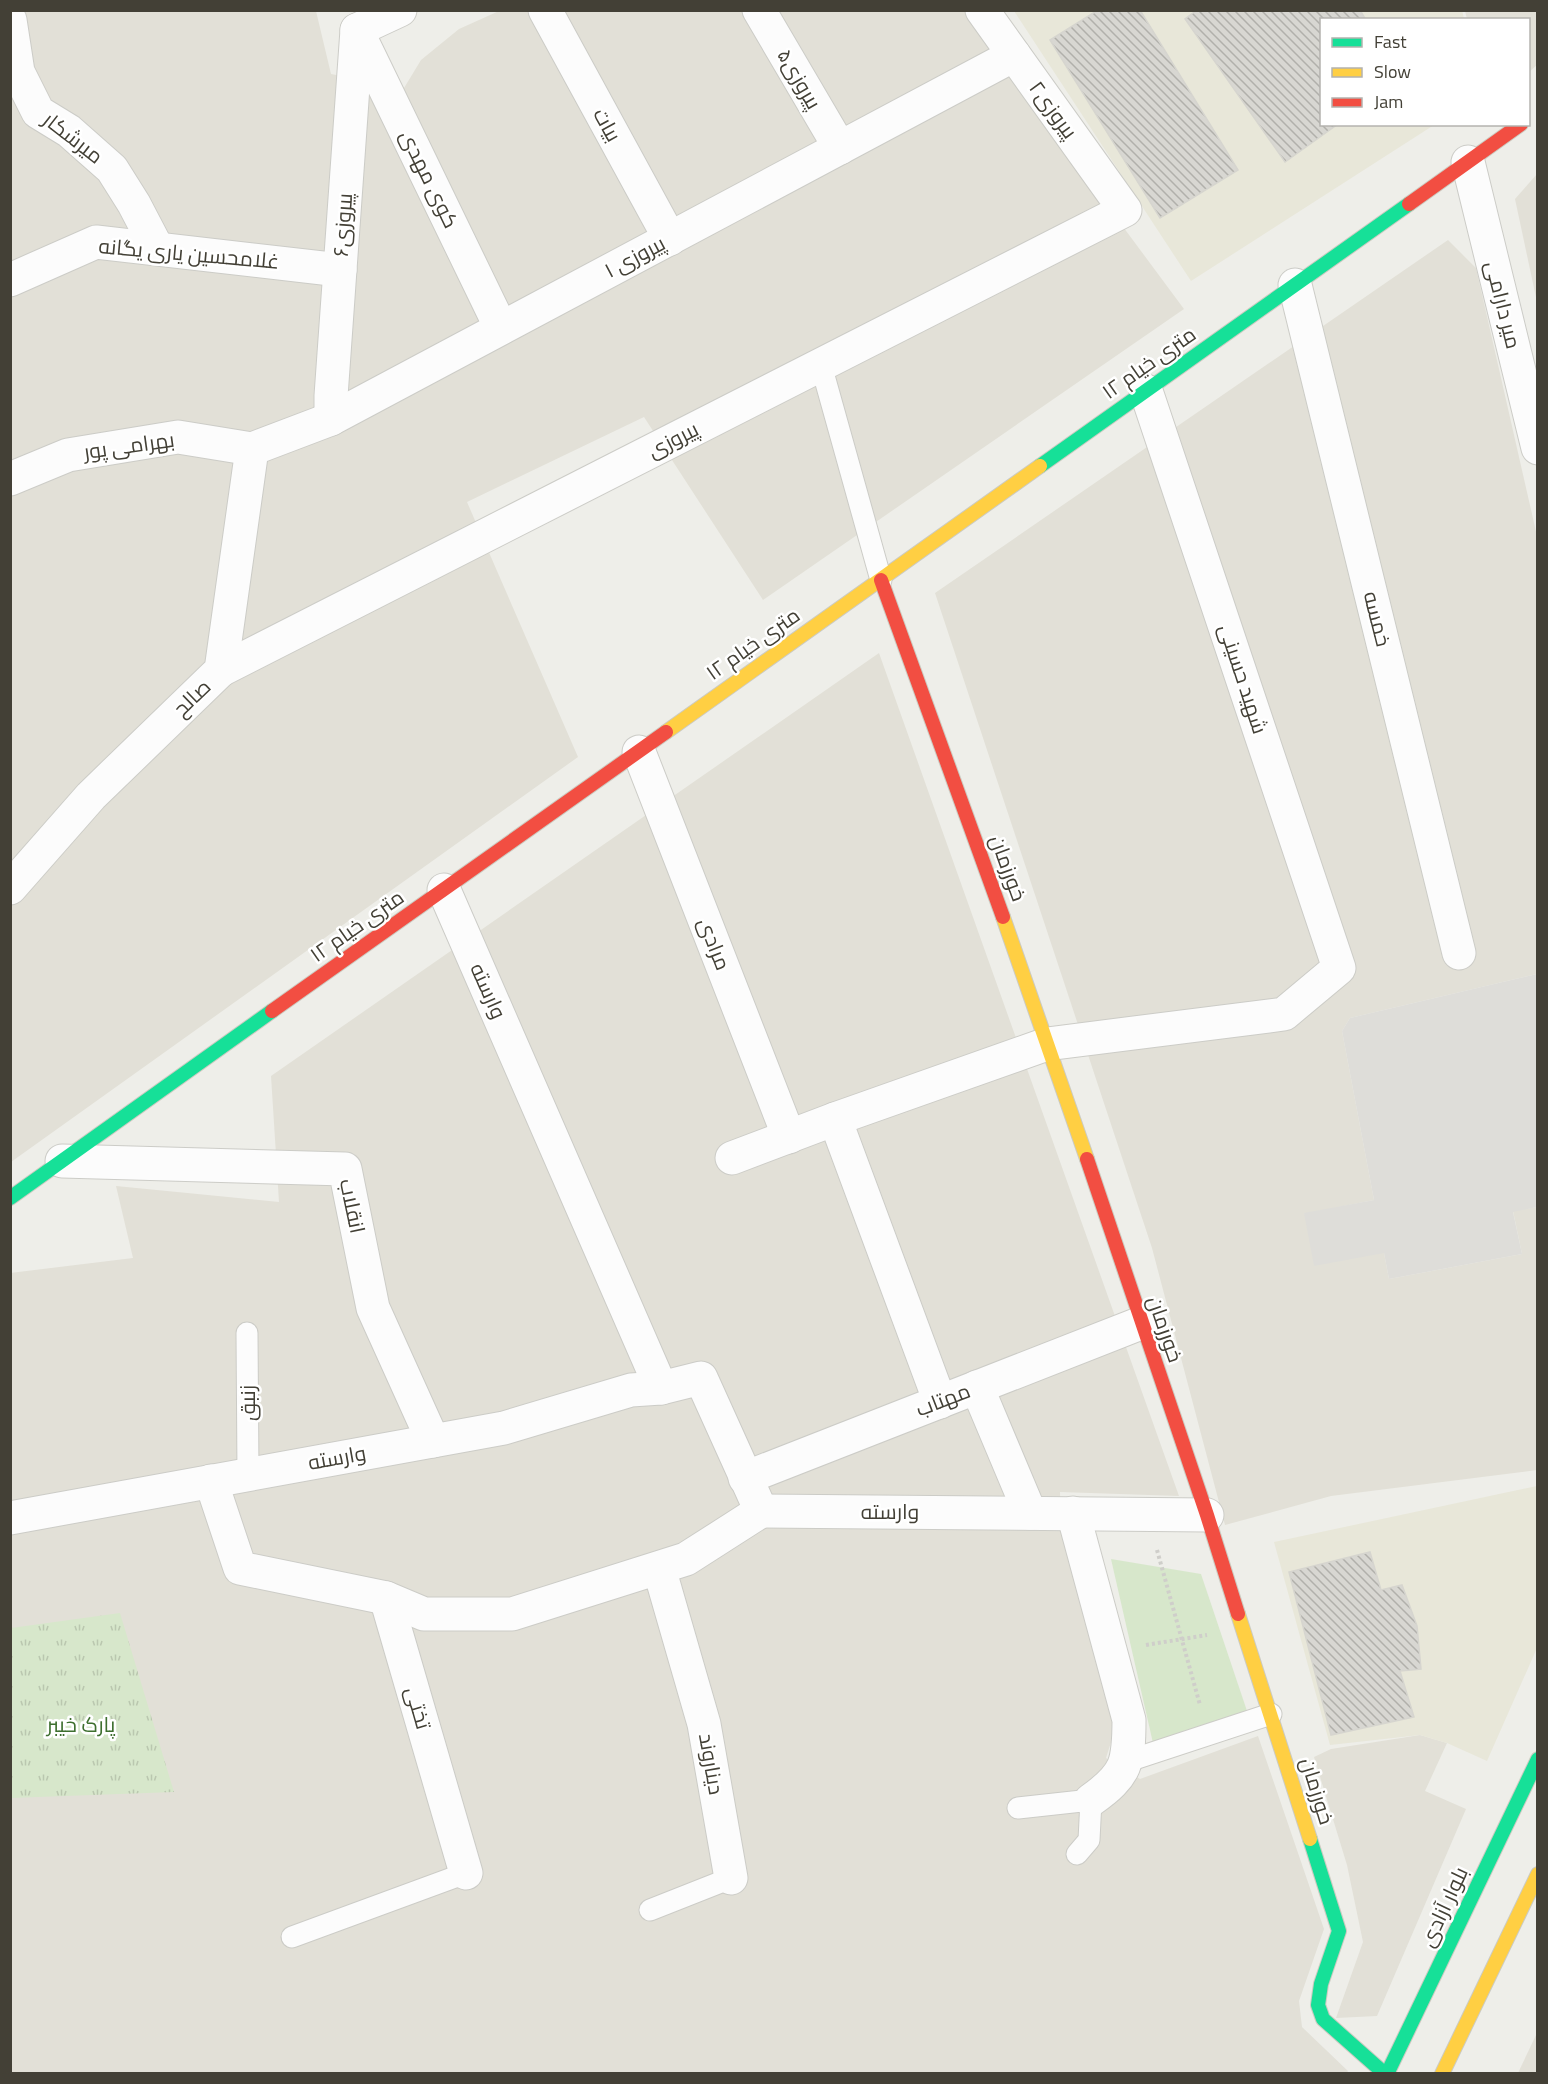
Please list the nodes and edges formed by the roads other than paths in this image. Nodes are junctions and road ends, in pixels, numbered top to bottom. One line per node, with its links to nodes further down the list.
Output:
1 (400, 10): 6 (street)
2 (545, 10): 12 (street, بیات)
3 (759, 10): 9 (street, پیروزی۵)
4 (982, 10): 7 (street, پیروزی۲)
5 (10, 20): 13 (street, میرشکار)
6 (354, 20): 14 (street, پیروزی۶); 17 (street, کوی مهدی)
7 (1014, 55): 9 (street, پیروزی ۱); 11 (street, پیروزی۲)
8 (1518, 126): 10 (street, ۱۲ متری خیام)
9 (840, 148): 12 (street, پیروزی ۱)
10 (1468, 162): 16 (street, ۱۲ متری خیام); 21 (street, میر دارامی)
11 (1125, 210): 18 (street, پیروزی)
12 (670, 239): 17 (street, پیروزی ۱)
13 (157, 248): 14 (street, غلامحسین یاری یگانه); 15 (street, غلامحسین یاری یگانه)
14 (340, 270): 20 (street, پیروزی۶)
15 (10, 280)
16 (1295, 285): 19 (street, ۱۲ متری خیام); 29 (street, خمسه)
17 (501, 328): 20 (street, پیروزی ۱)
18 (822, 364): 24 (lane); 25 (street, پیروزی)
19 (1146, 391): 24 (street, ۱۲ متری خیام); 30 (street, شهید حسینی)
20 (331, 419): 22 (street, پیروزی ۱)
21 (1538, 448)
22 (252, 449): 23 (street, بهرامی پور); 25 (street, صالح)
23 (10, 478)
24 (881, 580): 26 (street, ۱۲ متری خیام); 30 (street, خورزمان)
25 (221, 670): 27 (street, صالح)
26 (639, 752): 28 (street, ۱۲ متری خیام); 32 (street, مرادی)
27 (10, 888)
28 (444, 890): 34 (street, ۱۲ متری خیام); 39 (street, وارسته)
29 (1459, 952)
30 (1047, 1044): 31 (street); 36 (street, خورزمان)
31 (835, 1119): 32 (street); 40 (street)
32 (789, 1137): 33 (street)
33 (732, 1158)
34 (62, 1161): 35 (street, ۱۲ متری خیام); 41 (street, انقلاب)
35 (10, 1198)
36 (1141, 1323): 38 (street, مهتاب); 48 (street, خورزمان)
37 (248, 1333): 42 (lane, زنبق)
38 (977, 1387): 40 (street, مهتاب); 46 (street)
39 (661, 1388): 41 (street, وارسته); 43 (street, وارسته)
40 (940, 1402): 43 (street, مهتاب)
41 (433, 1441): 42 (street, وارسته)
42 (248, 1474): 44 (street, وارسته)
43 (745, 1478): 45 (street, وارسته)
44 (211, 1481): 49 (street, وارسته); 51 (street)
45 (761, 1511): 46 (street, وارسته); 50 (street)
46 (1030, 1513): 47 (street, وارسته)
47 (1073, 1514): 48 (street, وارسته); 54 (street)
48 (1207, 1515): 52 (street, خورزمان)
49 (10, 1518)
50 (659, 1568): 51 (street); 60 (street, دیناروند)
51 (386, 1598): 58 (street, تختی)
52 (1271, 1714): 54 (lane); 63 (street, خورزمان)
53 (1538, 1758): 63 (street, بلوار آزادی)
54 (1125, 1762): 55 (street)
55 (1091, 1800): 56 (lane); 57 (lane)
56 (1018, 1808)
57 (1077, 1854)
58 (466, 1873): 62 (lane, تختی)
59 (1538, 1874): 64 (street)
60 (731, 1878): 61 (lane, دیناروند)
61 (650, 1910)
62 (292, 1936)
63 (1386, 2073)
64 (1442, 2073)

